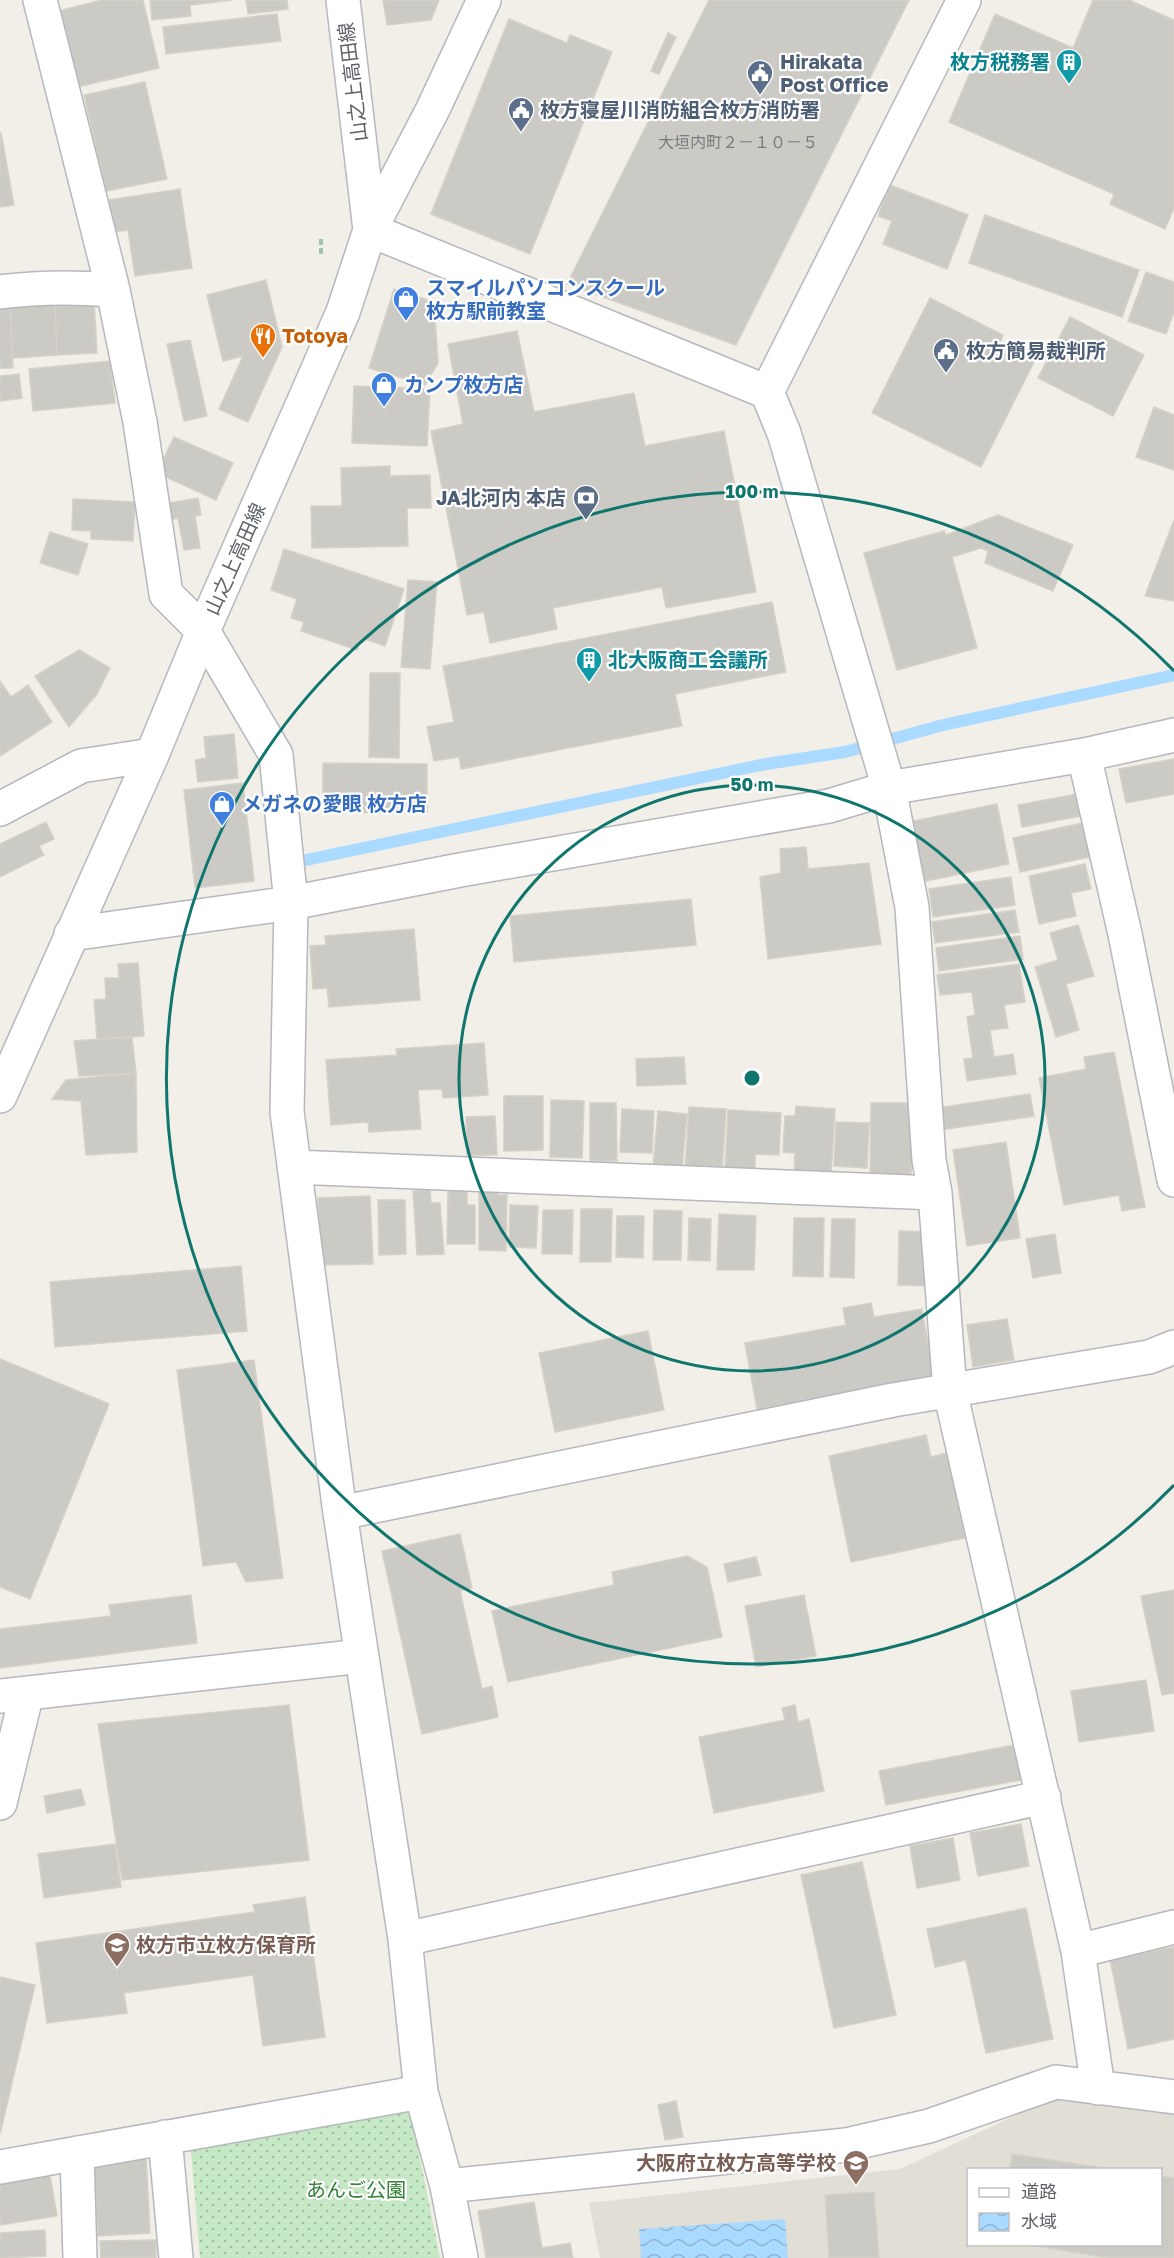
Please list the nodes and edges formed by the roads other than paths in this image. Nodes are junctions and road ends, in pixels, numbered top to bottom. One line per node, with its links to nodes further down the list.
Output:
1 (40, 0): 6 (street)
2 (343, 0): 5 (street, 山之上高田線)
3 (484, 0): 5 (street)
4 (964, 0): 8 (street)
5 (370, 230): 8 (street); 9 (street, 山之上高田線)
6 (113, 290): 7 (street); 9 (street)
7 (0, 292)
8 (767, 392): 13 (street)
9 (203, 631): 11 (street, 山之上高田線); 15 (street)
10 (1174, 735): 12 (street)
11 (152, 755): 14 (street); 16 (street, 山之上高田線)
12 (1084, 755): 13 (street); 19 (street)
13 (886, 778): 15 (street); 20 (street)
14 (0, 809)
15 (291, 903): 16 (street); 18 (street)
16 (71, 934): 17 (street, 山之上高田線)
17 (0, 1096)
18 (294, 1167): 20 (street); 23 (street)
19 (1174, 1180)
20 (935, 1193): 22 (street)
21 (1174, 1347): 22 (street)
22 (950, 1391): 23 (street); 26 (street)
23 (340, 1513): 24 (street)
24 (362, 1656): 25 (street); 29 (street)
25 (14, 1695): 27 (street)
26 (1044, 1797): 29 (street); 30 (street)
27 (0, 1803)
28 (1174, 1927): 30 (street)
29 (405, 1939): 32 (street)
30 (1078, 1951): 31 (street)
31 (1098, 2088): 33 (street); 37 (street)
32 (421, 2092): 34 (street); 37 (street)
33 (1174, 2097)
34 (165, 2137): 35 (street); 39 (street)
35 (77, 2153): 36 (street); 38 (street)
36 (0, 2167)
37 (447, 2186): 40 (street)
38 (80, 2258)
39 (176, 2258)
40 (461, 2258)

